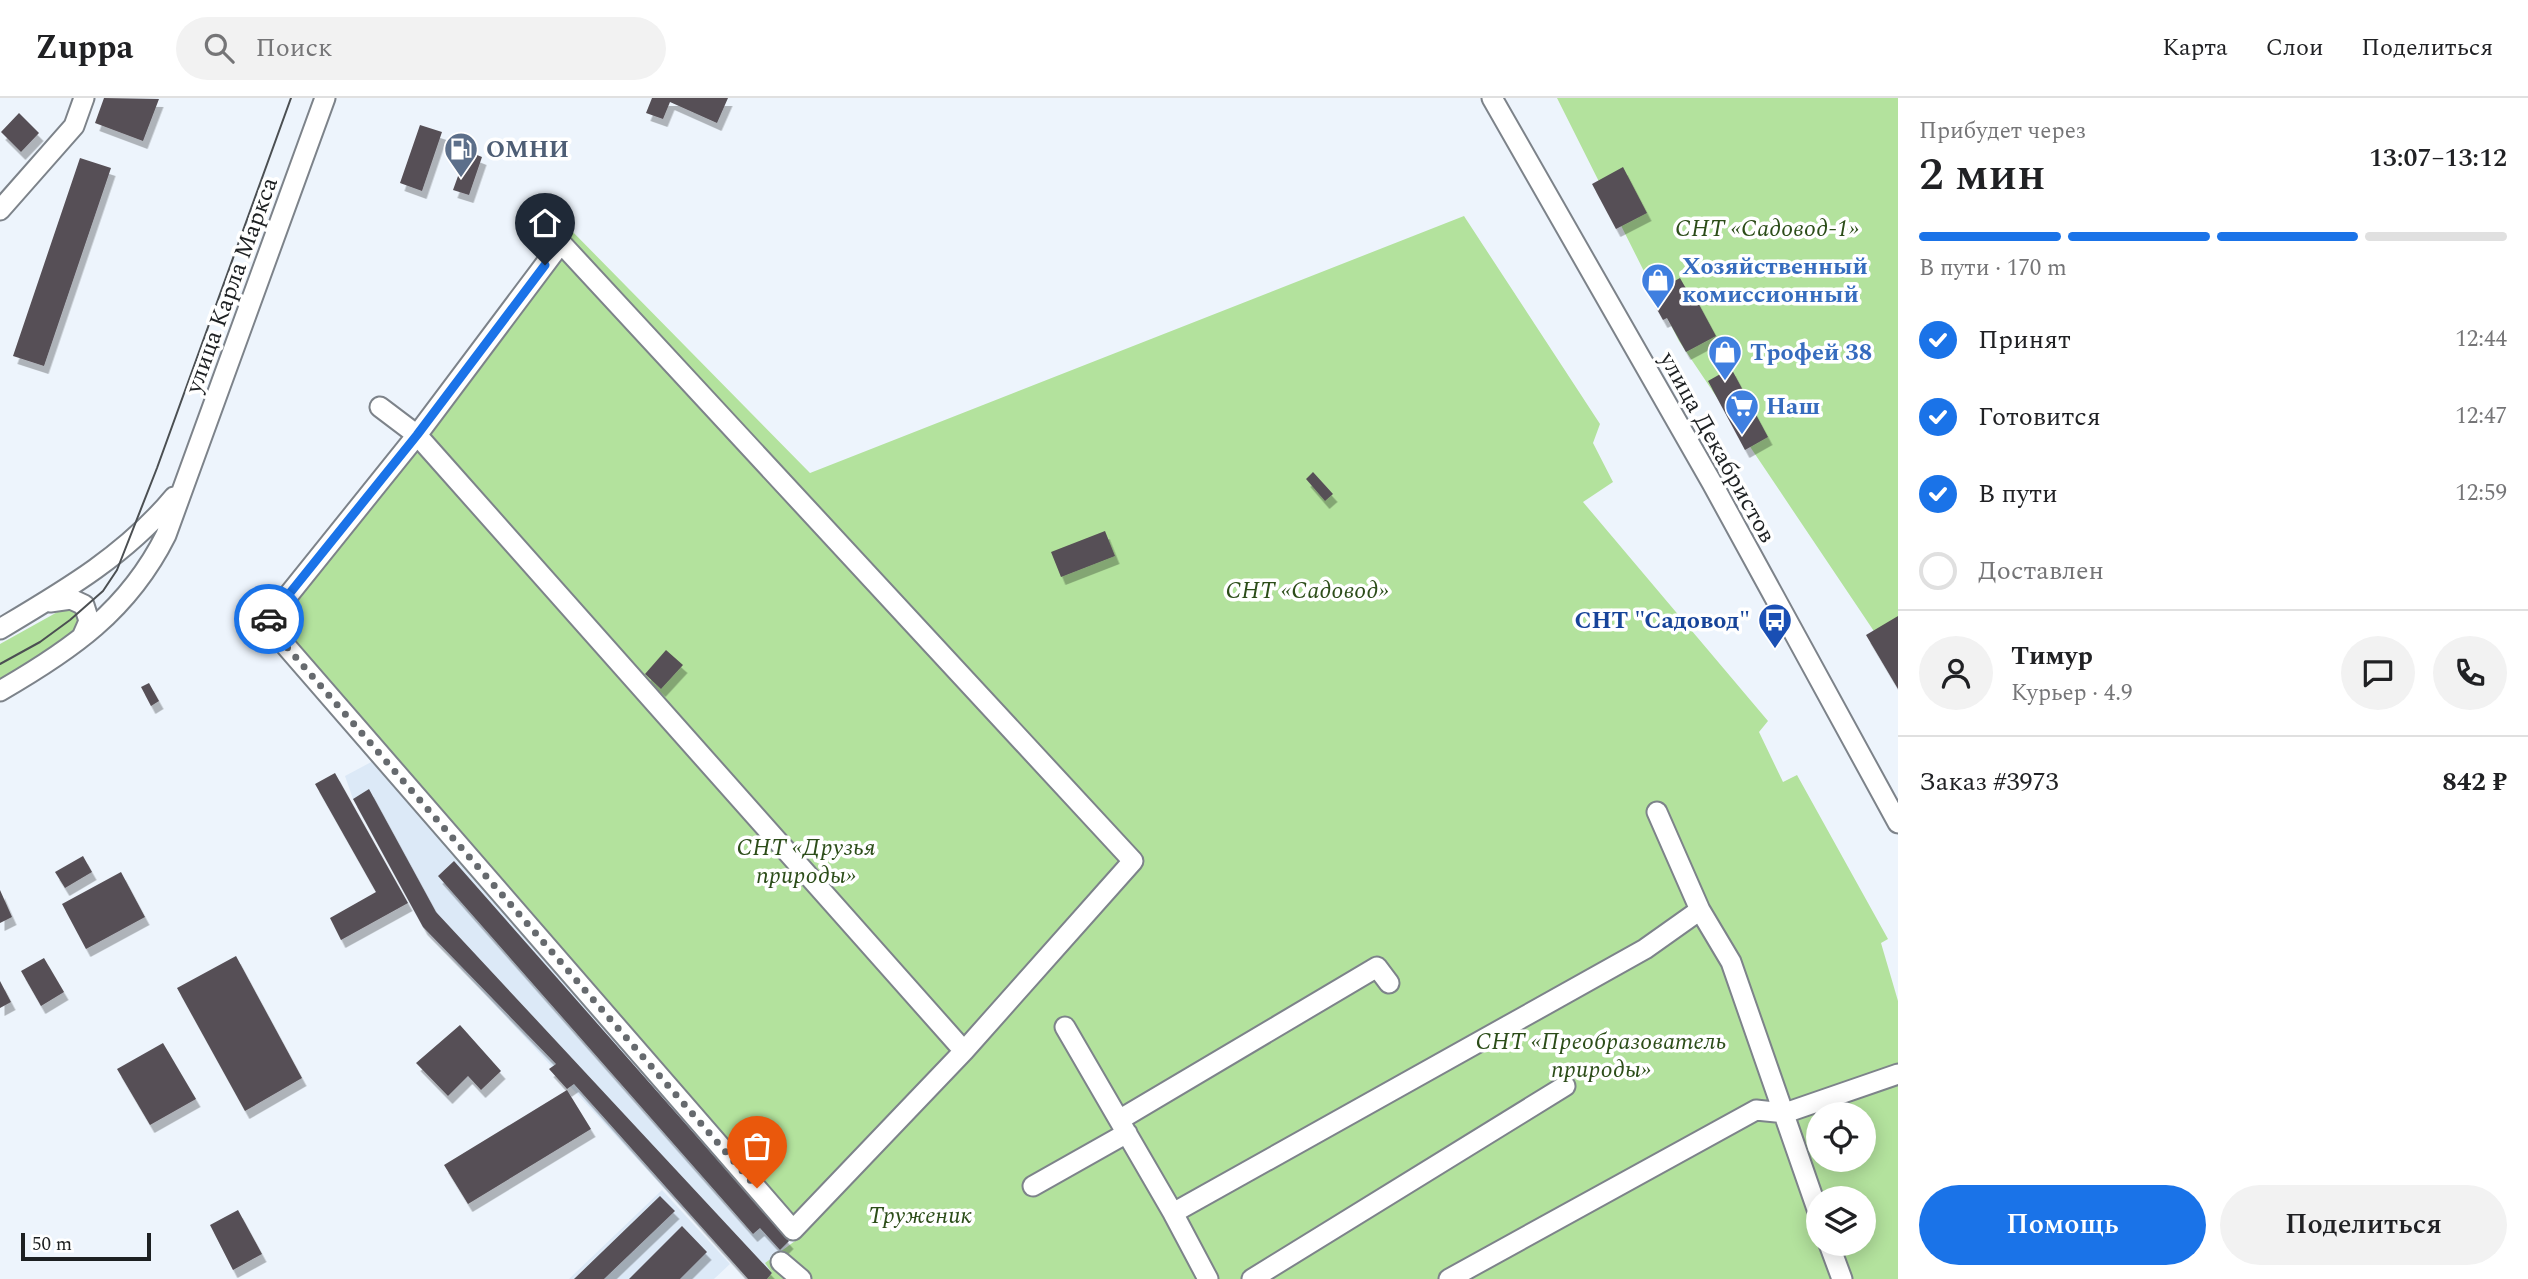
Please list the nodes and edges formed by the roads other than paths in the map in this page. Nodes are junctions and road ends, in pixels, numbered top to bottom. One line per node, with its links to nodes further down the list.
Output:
1 (84, 98): 4 (street)
2 (325, 98): 7 (street, улица Карла Маркса)
3 (1492, 98): 13 (street, улица Декабристов)
4 (0, 211)
5 (380, 407): 6 (street)
6 (417, 435): 17 (street); 17 (street); 17 (street)
7 (181, 488): 8 (street, улица Карла Маркса); 10 (street, улица Карла Маркса)
8 (30, 611): 9 (street, улица Карла Маркса); 10 (street)
9 (0, 629)
10 (79, 641): 11 (street, улица Карла Маркса)
11 (0, 691)
12 (1657, 812): 14 (street)
13 (1898, 823)
14 (1700, 909): 20 (street); 24 (street)
15 (1389, 983): 21 (street)
16 (1065, 1027): 21 (street)
17 (964, 1051)
18 (1898, 1074): 20 (street)
19 (1565, 1086): 30 (street)
20 (1785, 1113): 23 (street); 31 (street)
21 (1123, 1127): 22 (street); 24 (street)
22 (1033, 1186)
23 (1809, 1186)
24 (1173, 1213): 29 (street)
25 (1832, 1256): 27 (street)
26 (781, 1262): 28 (street)
27 (1838, 1278)
28 (801, 1279)
29 (1208, 1279)
30 (1252, 1279)
31 (1448, 1279)

